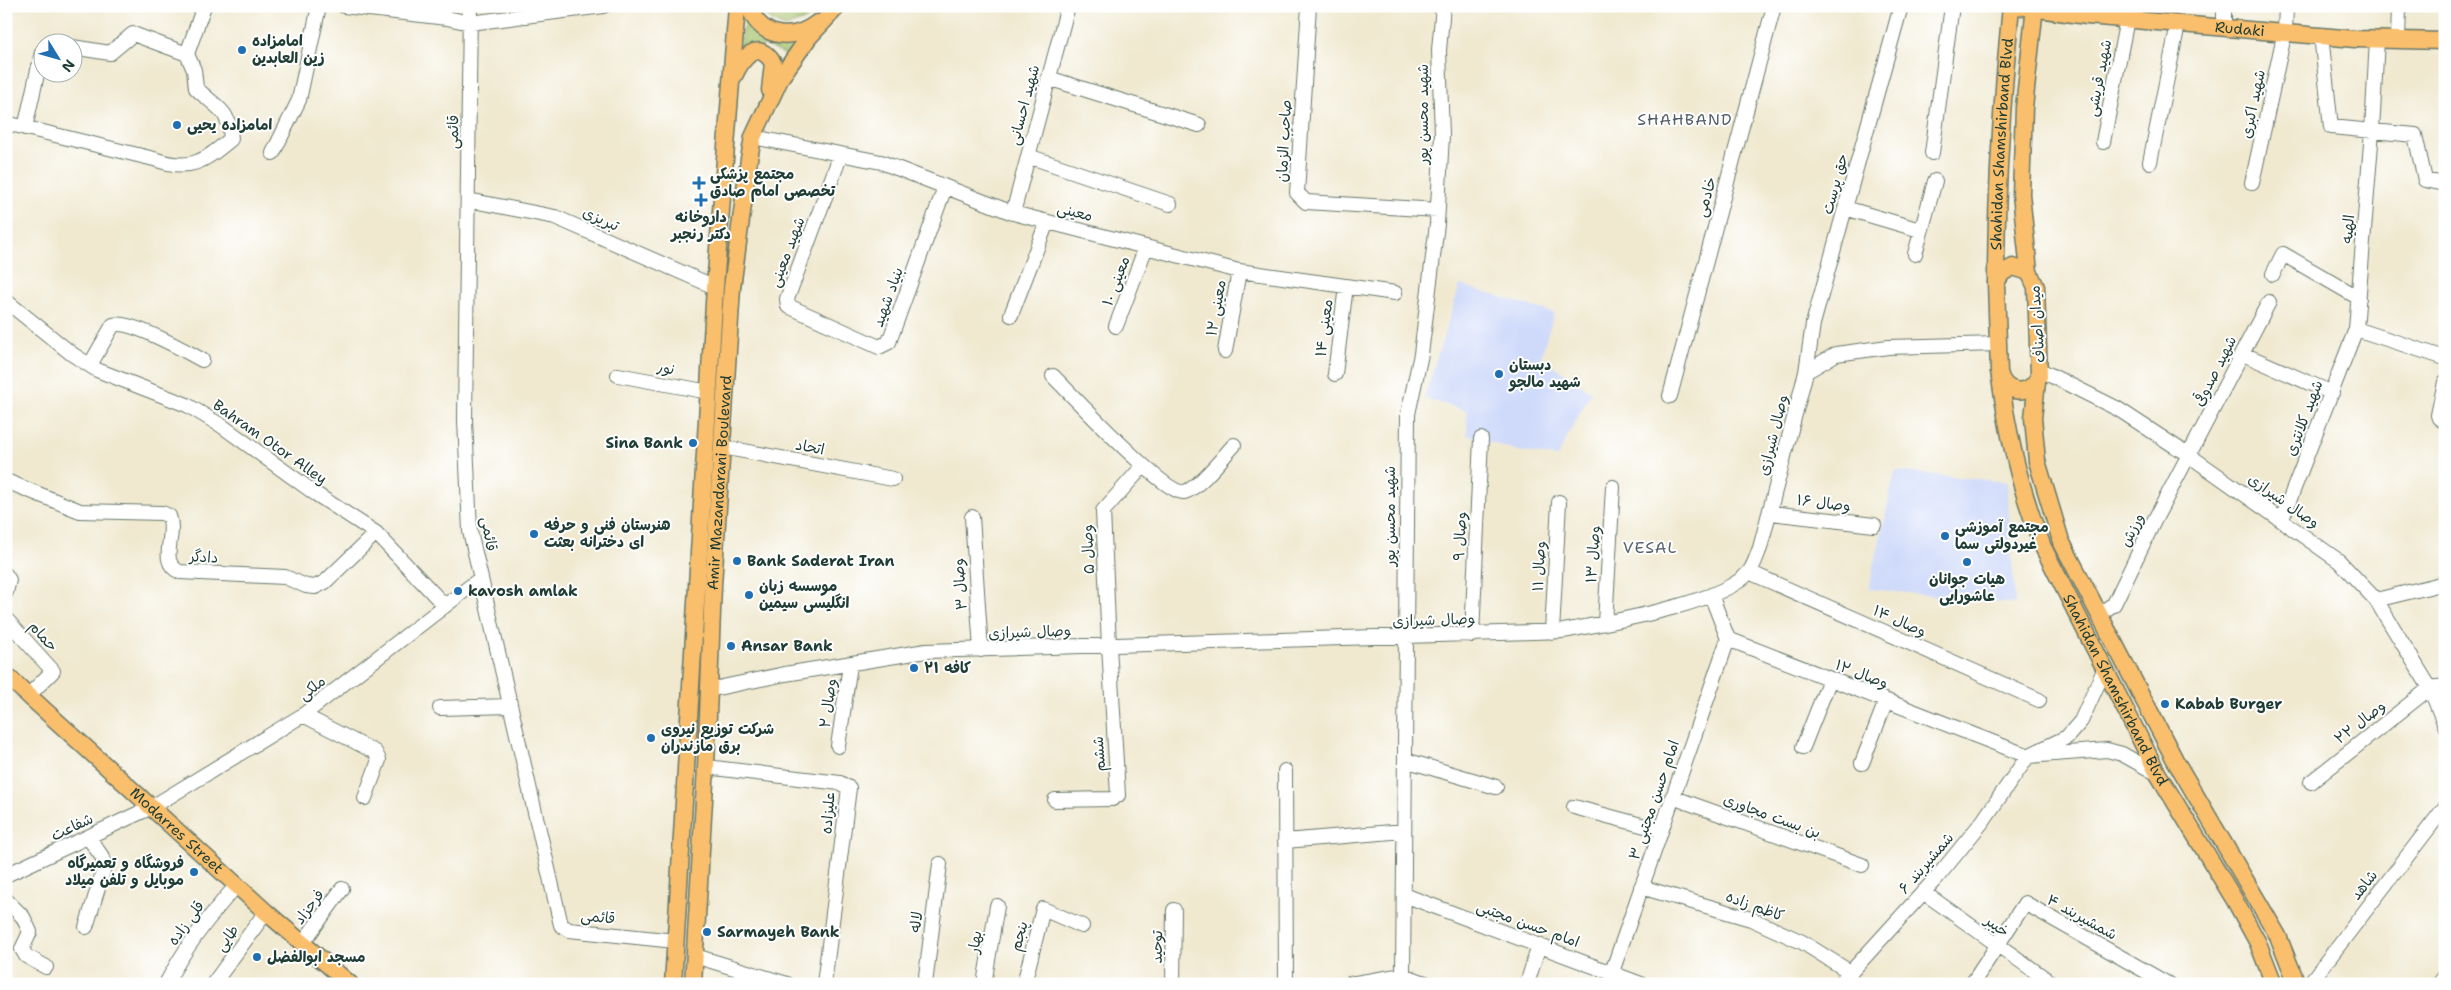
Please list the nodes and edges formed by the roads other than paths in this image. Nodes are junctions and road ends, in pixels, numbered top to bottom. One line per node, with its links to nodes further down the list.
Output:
1 (204, 6): 32 (street)
2 (319, 6): 43 (street)
3 (344, 6): 23 (street)
4 (470, 6): 23 (street, قائمی)
5 (603, 6): 23 (street)
6 (737, 6): 35 (main road, Amir Mazandarani Boulevard)
7 (749, 6): 19 (main road)
8 (1068, 6): 33 (street, شهید احسانی)
9 (1309, 6): 55 (street, صاحب الزمان)
10 (1443, 6): 55 (street, شهید محسن پور)
11 (1774, 6): 90 (street, خادمی)
12 (1900, 6): 54 (street, حق پرست)
13 (1952, 6): 44 (street)
14 (2011, 6): 64 (main road, Shahidan Shamshirband Blvd)
15 (2017, 6): 20 (main road, Rudaki)
16 (2224, 6): 25 (street)
17 (2286, 6): 26 (street, شهید اکبری)
18 (2399, 6): 29 (street)
19 (837, 7): 36 (main road, Amir Mazandarani Boulevard)
20 (2035, 7): 21 (main road, Rudaki); 62 (main road, Shahidan Shamshirband Blvd)
21 (2088, 11): 22 (main road, Rudaki)
22 (2127, 19): 24 (main road, Rudaki); 42 (street, شهید قریشی)
23 (470, 23): 52 (street, قائمی)
24 (2178, 24): 25 (main road, Rudaki); 47 (street)
25 (2224, 28): 26 (main road, Rudaki)
26 (2285, 31): 27 (main road, Rudaki); 49 (street, شهید اکبری)
27 (2321, 35): 28 (main road, Rudaki); 40 (street)
28 (2377, 39): 29 (main road, Rudaki); 40 (street, الهیه)
29 (2398, 40): 30 (main road, Rudaki)
30 (2445, 41)
31 (82, 48): 32 (street)
32 (187, 54): 39 (street)
33 (1048, 78): 38 (street); 46 (street, شهید احسانی)
34 (35, 82): 39 (street)
35 (731, 84): 36 (main road); 65 (main road, Amir Mazandarani Boulevard)
36 (765, 109): 41 (main road, Amir Mazandarani Boulevard)
37 (6, 123): 39 (street)
38 (1199, 125)
39 (25, 128)
40 (2372, 131): 50 (street); 68 (street, الهیه)
41 (753, 137): 45 (street, معینی); 94 (main road, Amir Mazandarani Boulevard)
42 (2103, 142)
43 (273, 153)
44 (1932, 153)
45 (841, 154): 51 (street, معینی); 71 (street, شهید معینی)
46 (1028, 156): 53 (street); 56 (street, شهید احسانی)
47 (2150, 162)
48 (1935, 181): 58 (street)
49 (2252, 183)
50 (2445, 184)
51 (945, 187): 56 (street, معینی); 71 (street, بنیاد شهید)
52 (468, 200): 65 (street, تبریزی); 108 (street, قائمی)
53 (1170, 204)
54 (1845, 208): 58 (street); 81 (street, حق پرست)
55 (1438, 210): 119 (street, شهید محسن پور)
56 (1013, 213): 57 (street, معینی)
57 (1047, 222): 59 (street, معینی); 72 (street)
58 (1920, 230): 60 (street)
59 (1146, 248): 61 (street, معینی); 73 (street, معینی ۱۰)
60 (1915, 254)
61 (1239, 272): 66 (street, معینی); 76 (street, معینی ۱۲)
62 (2029, 272): 64 (main road, میدان اصناف); 85 (main road, میدان اصناف)
63 (2273, 274): 68 (street)
64 (1996, 283): 75 (main road)
65 (715, 286): 88 (main road, Amir Mazandarani Boulevard)
66 (1346, 286): 67 (street, معینی); 82 (street, معینی ۱۴)
67 (1395, 293)
68 (2359, 298): 74 (street, الهیه)
69 (6, 301): 80 (street, Bahram Otor Alley)
70 (2269, 302): 77 (street, شهید صدوقی)
71 (788, 306)
72 (1011, 315)
73 (1116, 326)
74 (2356, 329): 78 (street); 89 (street, شهید کلانتری)
75 (1998, 344): 81 (street); 86 (main road)
76 (1225, 351)
77 (2243, 354): 89 (street); 95 (street, شهید صدوقی)
78 (2445, 358)
79 (202, 360): 80 (street)
80 (90, 365): 105 (street, Bahram Otor Alley)
81 (1806, 372): 101 (street, وصال شیرازی)
82 (1335, 374)
83 (618, 375): 88 (street, نور)
84 (1053, 376): 96 (street)
85 (2038, 376): 86 (main road, میدان اصناف); 95 (street, وصال شیرازی); 114 (main road, Shahidan Shamshirband Blvd)
86 (2000, 378): 124 (main road, Shahidan Shamshirband Blvd)
87 (2445, 382): 91 (street)
88 (709, 392): 171 (main road, Amir Mazandarani Boulevard)
89 (2332, 393): 103 (street, شهید کلانتری)
90 (1670, 396)
91 (2445, 422)
92 (1481, 439): 118 (street, وصال ۹)
93 (1234, 445): 96 (street)
94 (722, 447): 97 (street, اتحاد); 129 (main road, Amir Mazandarani Boulevard)
95 (2190, 456): 103 (street, وصال شیرازی); 114 (street, ورزش)
96 (1143, 466): 121 (street, وصال ۵)
97 (892, 479)
98 (6, 481): 105 (street, دادگر)
99 (1613, 487): 116 (street, وصال ۱۳)
100 (1559, 502): 117 (street, وصال ۱۱)
101 (1771, 513): 104 (street, وصال ۱۶); 106 (street, وصال شیرازی)
102 (972, 517): 122 (street, وصال ۳)
103 (2282, 519): 112 (street, وصال شیرازی)
104 (1874, 525)
105 (376, 533): 113 (street, Bahram Otor Alley)
106 (1749, 572): 111 (street, وصال شیرازی); 131 (street, وصال ۱۴)
107 (6, 575): 110 (street)
108 (481, 578): 113 (street, ملکی); 133 (street, قائمی)
109 (2445, 583): 112 (street)
110 (6, 592)
111 (1710, 595): 116 (street, وصال شیرازی); 120 (street)
112 (2376, 600): 128 (street, وصال شیرازی)
113 (445, 606): 135 (street, ملکی)
114 (2099, 614): 202 (main road, Shahidan Shamshirband Blvd)
115 (6, 619): 130 (street, حمام)
116 (1605, 623): 117 (street, وصال شیرازی)
117 (1552, 632): 118 (street, وصال شیرازی)
118 (1472, 635): 119 (street, وصال شیرازی)
119 (1406, 637): 121 (street, وصال شیرازی); 140 (street, شهید محسن پور)
120 (1728, 639): 126 (street, وصال ۱۲); 147 (street, امام حسن مجتبی ۳)
121 (1109, 646): 122 (street, وصال شیرازی); 149 (street, ششم)
122 (980, 650): 123 (street, وصال شیرازی)
123 (850, 665): 129 (street, وصال شیرازی); 137 (street, وصال ۲)
124 (2104, 668): 139 (street, شمشیربند ۶); 144 (main road, Shahidan Shamshirband Blvd)
125 (6, 674): 130 (main road, Modarres Street)
126 (1830, 679): 132 (street, وصال ۱۲); 138 (street)
127 (2445, 686): 128 (street)
128 (2430, 688): 136 (street, وصال شیرازی); 145 (street, وصال ۲۲)
129 (708, 690): 142 (main road, Amir Mazandarani Boulevard)
130 (29, 695): 150 (main road, Modarres Street)
131 (2039, 700)
132 (1886, 701): 139 (street, وصال ۱۲); 141 (street)
133 (510, 706): 134 (street); 171 (street, قائمی)
134 (440, 708)
135 (303, 716): 148 (street); 150 (street, ملکی)
136 (2445, 725)
137 (838, 746)
138 (1803, 747)
139 (2028, 756): 144 (street); 163 (street, شمشیربند ۶)
140 (1405, 760): 146 (street); 153 (street, شهید محسن پور)
141 (1862, 763)
142 (706, 767): 175 (main road, Amir Mazandarani Boulevard); 187 (street, علیزاده)
143 (1284, 771): 156 (street)
144 (2158, 774): 201 (main road, Shahidan Shamshirband Blvd)
145 (2311, 782)
146 (1496, 788)
147 (1672, 797): 154 (street, امام حسن مجتبی ۳); 158 (street, بن بست مجاوری)
148 (365, 798)
149 (1055, 800)
150 (152, 807): 155 (street, شفاعت); 160 (main road, Modarres Street)
151 (1574, 807): 154 (street)
152 (2445, 807): 203 (street, شاهد)
153 (1404, 830): 156 (street); 164 (street, شهید محسن پور)
154 (1660, 830): 161 (street, امام حسن مجتبی ۳)
155 (88, 837): 159 (street, شفاعت); 170 (street)
156 (1285, 840): 192 (street)
157 (940, 864): 188 (street, لاله)
158 (1862, 865)
159 (6, 875)
160 (237, 885): 168 (main road, Modarres Street); 181 (street, قلی زاده)
161 (1641, 887): 177 (street, امام حسن مجتبی ۳); 178 (street, کاظم زاده)
162 (342, 890): 172 (street, فرحزاد)
163 (1924, 892): 174 (street, خیبر); 178 (street, شمشیربند ۶)
164 (1404, 895): 173 (street, امام حسن مجتبی); 180 (street, شهید محسن پور)
165 (6, 900): 176 (street)
166 (997, 906): 189 (street, بهار)
167 (1174, 910): 191 (street, توحید)
168 (266, 912): 172 (main road, Modarres Street); 182 (street, طایی)
169 (1082, 926): 190 (street, پنجم)
170 (86, 927)
171 (676, 942): 184 (main road, Amir Mazandarani Boulevard)
172 (302, 944): 183 (main road, Modarres Street)
173 (1540, 945): 177 (street, امام حسن مجتبی); 195 (street)
174 (1997, 946): 198 (street); 199 (street, خیبر); 200 (street, شمشیربند ۴)
175 (695, 956): 185 (main road, Amir Mazandarani Boulevard); 186 (street)
176 (46, 967)
177 (1612, 972): 196 (street, امام حسن مجتبی)
178 (1850, 972): 197 (street, شمشیربند ۶)
179 (2445, 976): 204 (street)
180 (1402, 980): 193 (street); 194 (street)
181 (166, 984)
182 (214, 984)
183 (350, 984)
184 (673, 984)
185 (693, 984)
186 (788, 984)
187 (824, 984)
188 (925, 984)
189 (984, 984)
190 (1024, 984)
191 (1172, 984)
192 (1286, 984)
193 (1350, 984)
194 (1428, 984)
195 (1528, 984)
196 (1641, 984)
197 (1840, 984)
198 (1972, 984)
199 (2053, 984)
200 (2168, 984)
201 (2274, 984)
202 (2297, 984)
203 (2308, 984)
204 (2439, 984)

